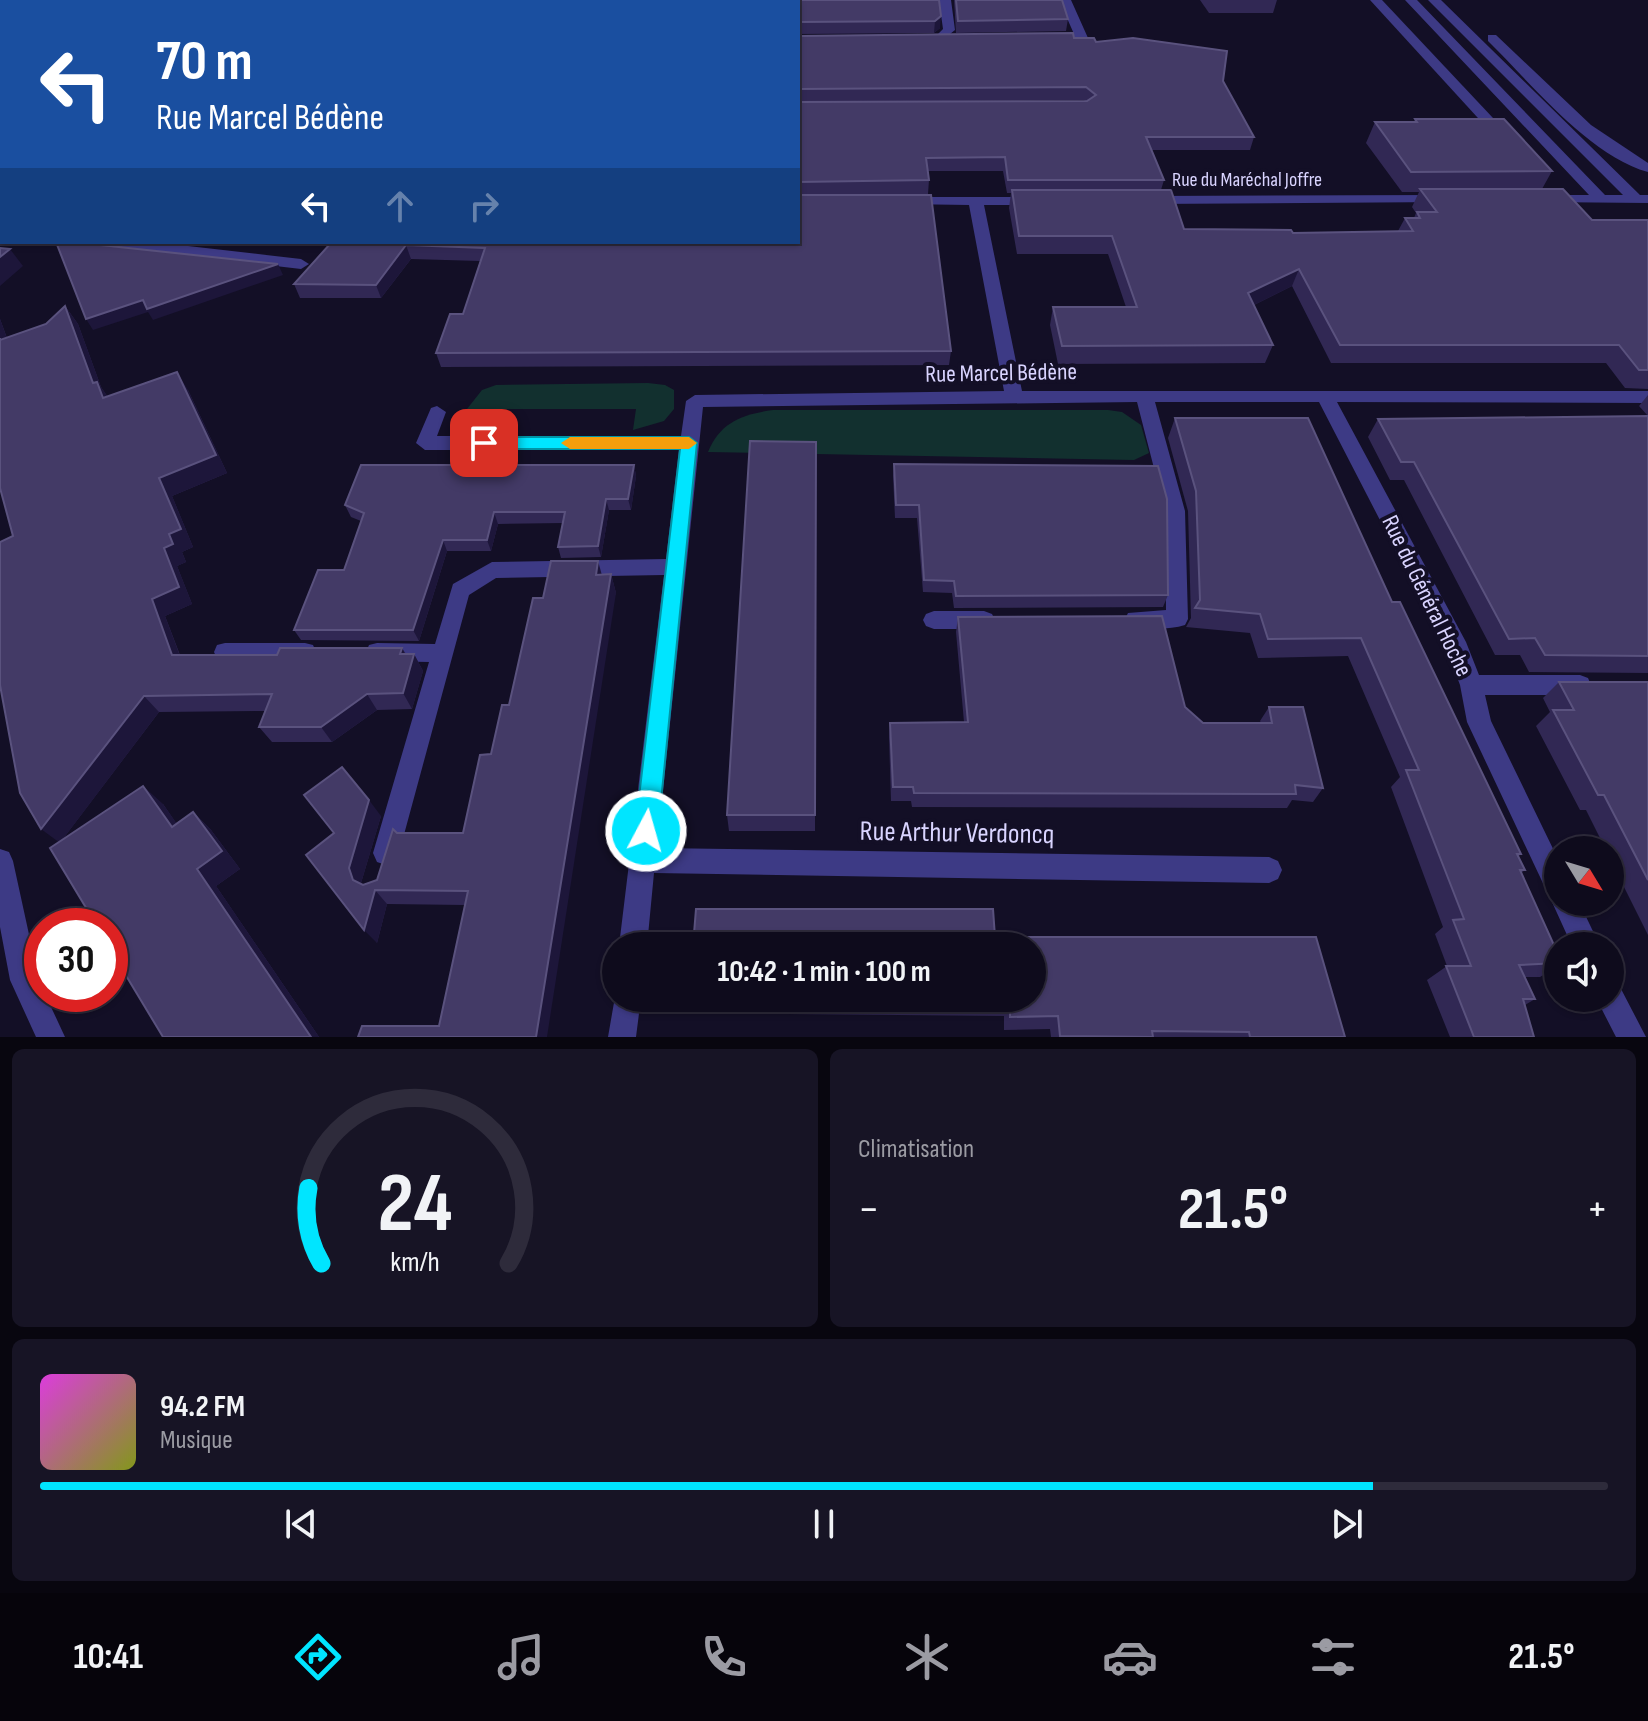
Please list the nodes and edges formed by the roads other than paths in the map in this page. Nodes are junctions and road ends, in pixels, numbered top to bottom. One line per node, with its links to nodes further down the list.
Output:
1 (945, 0): 7 (street)
2 (1065, 0): 8 (street)
3 (1376, 0): 9 (street)
4 (1411, 0): 13 (street)
5 (1434, 0): 14 (street)
6 (1451, 0): 10 (street)
7 (956, 38)
8 (1050, 38)
9 (1517, 152)
10 (1648, 168)
11 (1465, 199): 15 (street, Rue du Maréchal Joffre)
12 (1528, 199): 13 (street)
13 (1601, 199): 14 (street)
14 (1642, 199)
15 (1134, 200)
16 (887, 201): 17 (street)
17 (976, 201): 18 (street); 23 (street)
18 (1055, 201)
19 (131, 244): 20 (street)
20 (301, 264)
21 (1144, 396): 22 (street, Rue Marcel Bédène); 23 (street, Rue Marcel Bédène); 30 (street)
22 (1325, 396): 24 (street, Rue Marcel Bédène); 33 (street, Rue du Général Hoche)
23 (1014, 397): 26 (street, Rue Marcel Bédène)
24 (1648, 397)
25 (437, 412): 26 (street)
26 (689, 443): 27 (street)
27 (676, 567): 32 (street); 36 (street)
28 (934, 620): 29 (street)
29 (1009, 620)
30 (1116, 620)
31 (225, 652): 32 (street)
32 (443, 653): 38 (street)
33 (1471, 685): 34 (street); 35 (street, Rue du Général Hoche)
34 (1604, 685)
35 (1544, 858)
36 (643, 860): 39 (street, Rue Arthur Verdoncq); 40 (street)
37 (0, 861): 43 (street)
38 (381, 870)
39 (1269, 870)
40 (635, 932)
41 (625, 1012): 44 (street)
42 (1618, 1012): 45 (street)
43 (51, 1037)
44 (622, 1037)
45 (1632, 1037)

